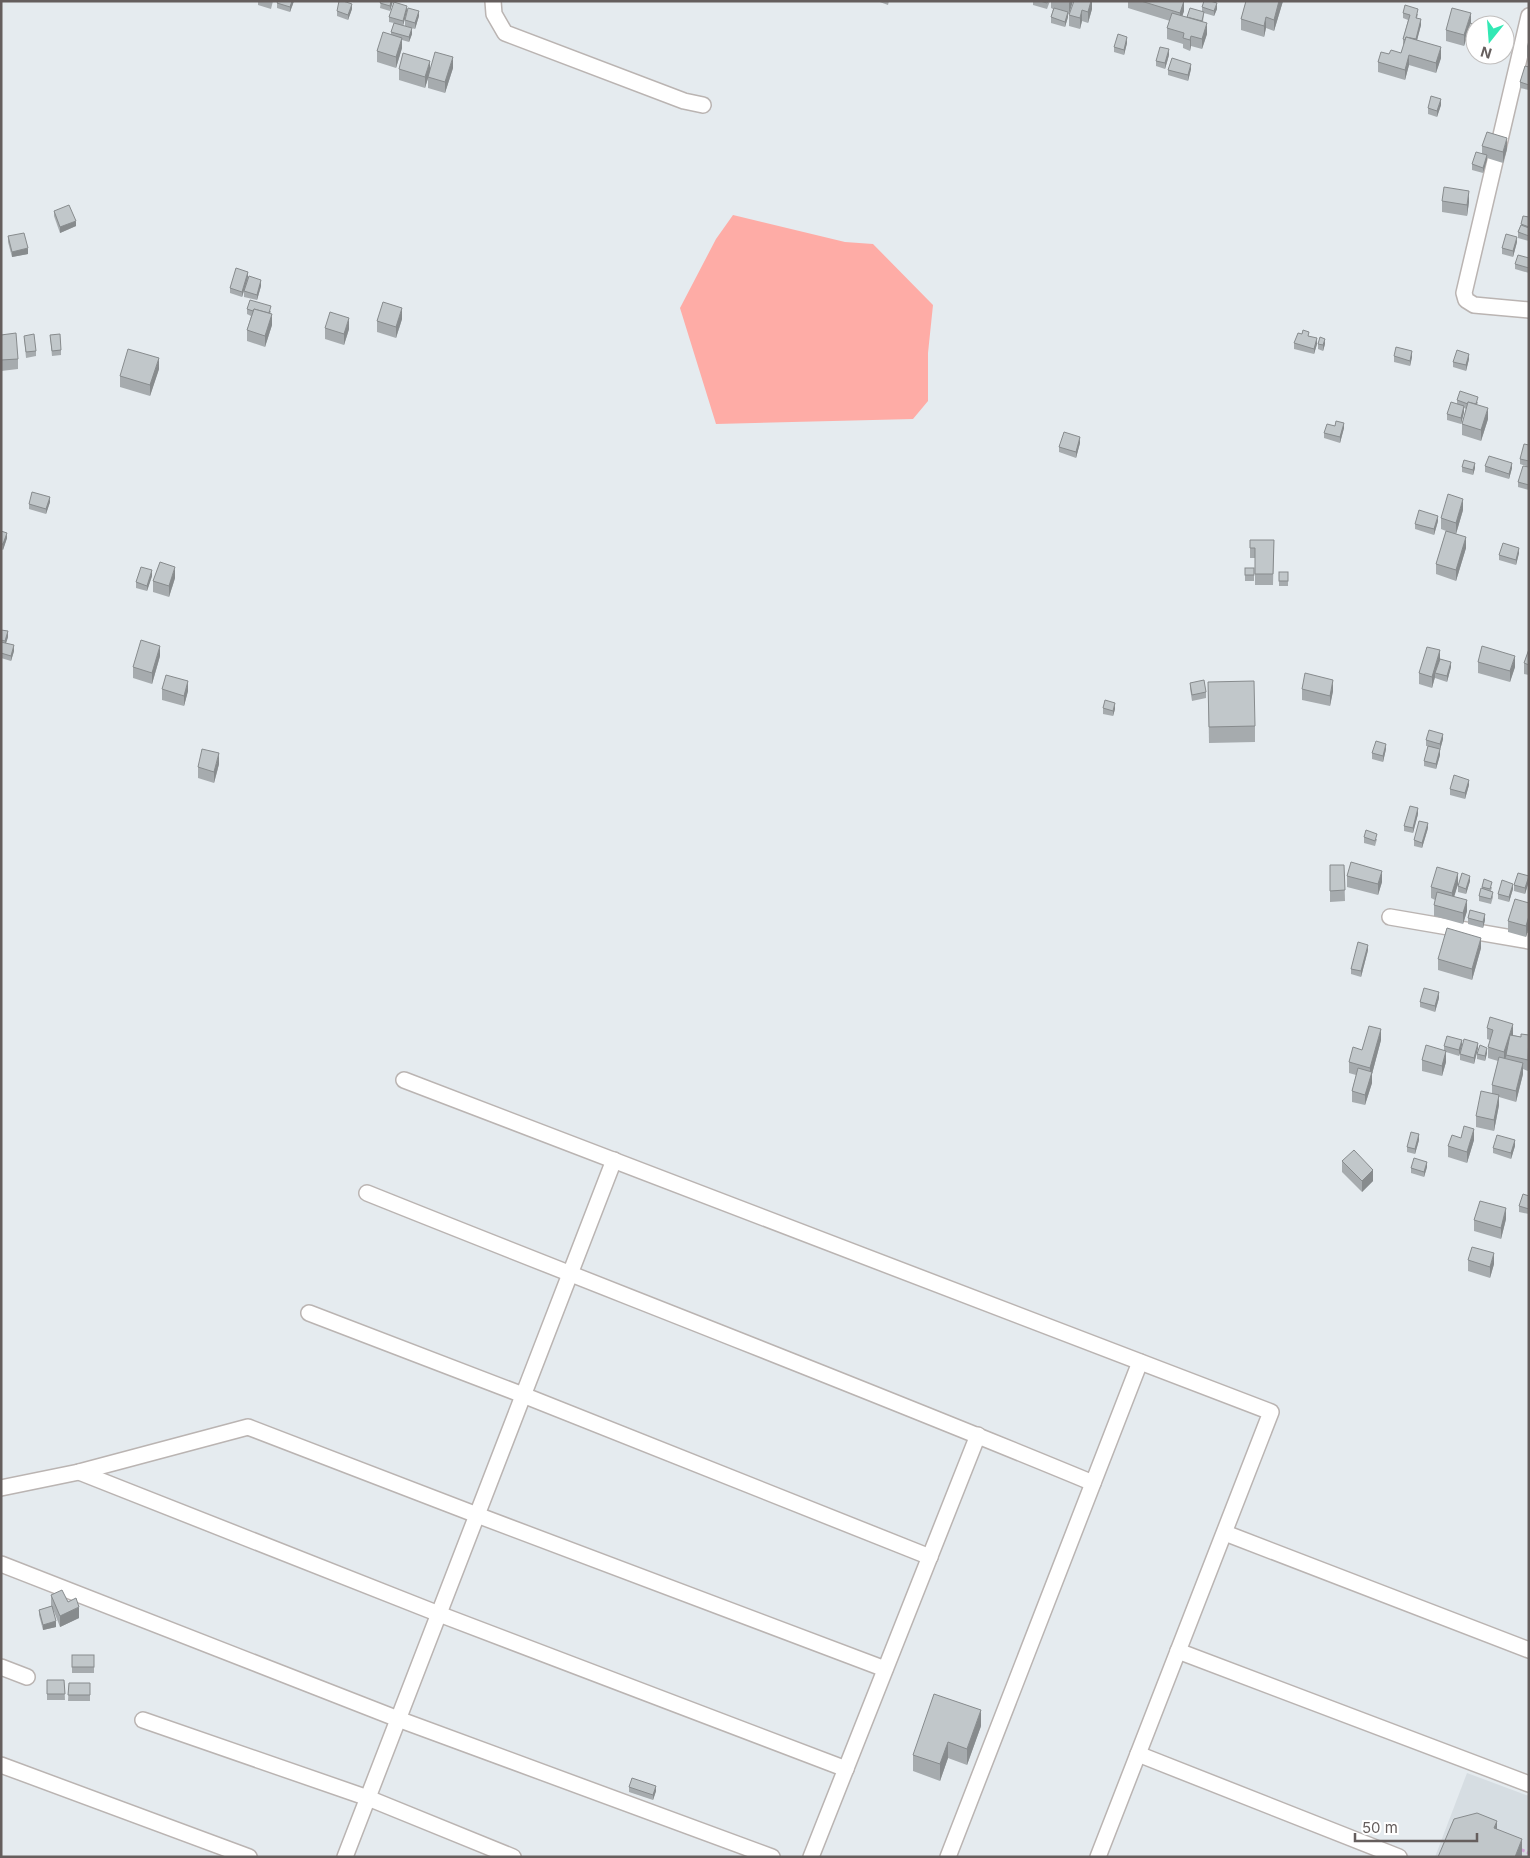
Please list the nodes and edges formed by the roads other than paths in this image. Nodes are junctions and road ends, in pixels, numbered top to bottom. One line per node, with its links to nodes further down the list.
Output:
1 (493, 1): 3 (street)
2 (1529, 16): 4 (street)
3 (703, 105)
4 (1529, 310)
5 (1390, 917): 6 (street)
6 (1529, 940)
7 (404, 1080): 8 (street)
8 (614, 1160): 10 (street); 12 (street)
9 (367, 1193): 10 (street)
10 (570, 1274): 13 (street); 14 (street)
11 (309, 1313): 13 (street)
12 (1140, 1362): 16 (street); 19 (street)
13 (523, 1395): 18 (street); 20 (street)
14 (978, 1435): 16 (street); 20 (street)
15 (79, 1472): 17 (street); 18 (street); 22 (street)
16 (1093, 1483): 40 (street)
17 (1, 1488)
18 (477, 1516): 22 (street); 26 (street)
19 (1225, 1533): 23 (street); 24 (street)
20 (930, 1557): 26 (street)
21 (1, 1564): 29 (street)
22 (439, 1614): 29 (street); 32 (street)
23 (1178, 1650): 30 (street); 33 (street)
24 (1529, 1650)
25 (1, 1667): 27 (street)
26 (885, 1669): 32 (street)
27 (27, 1676)
28 (142, 1720): 34 (street)
29 (398, 1720): 34 (street); 38 (street)
30 (1138, 1754): 41 (street); 42 (street)
31 (1, 1765): 35 (street)
32 (846, 1769): 39 (street)
33 (1529, 1784)
34 (368, 1798): 36 (street); 37 (street)
35 (249, 1857)
36 (345, 1857)
37 (513, 1857)
38 (772, 1857)
39 (811, 1857)
40 (948, 1857)
41 (1098, 1857)
42 (1399, 1857)

